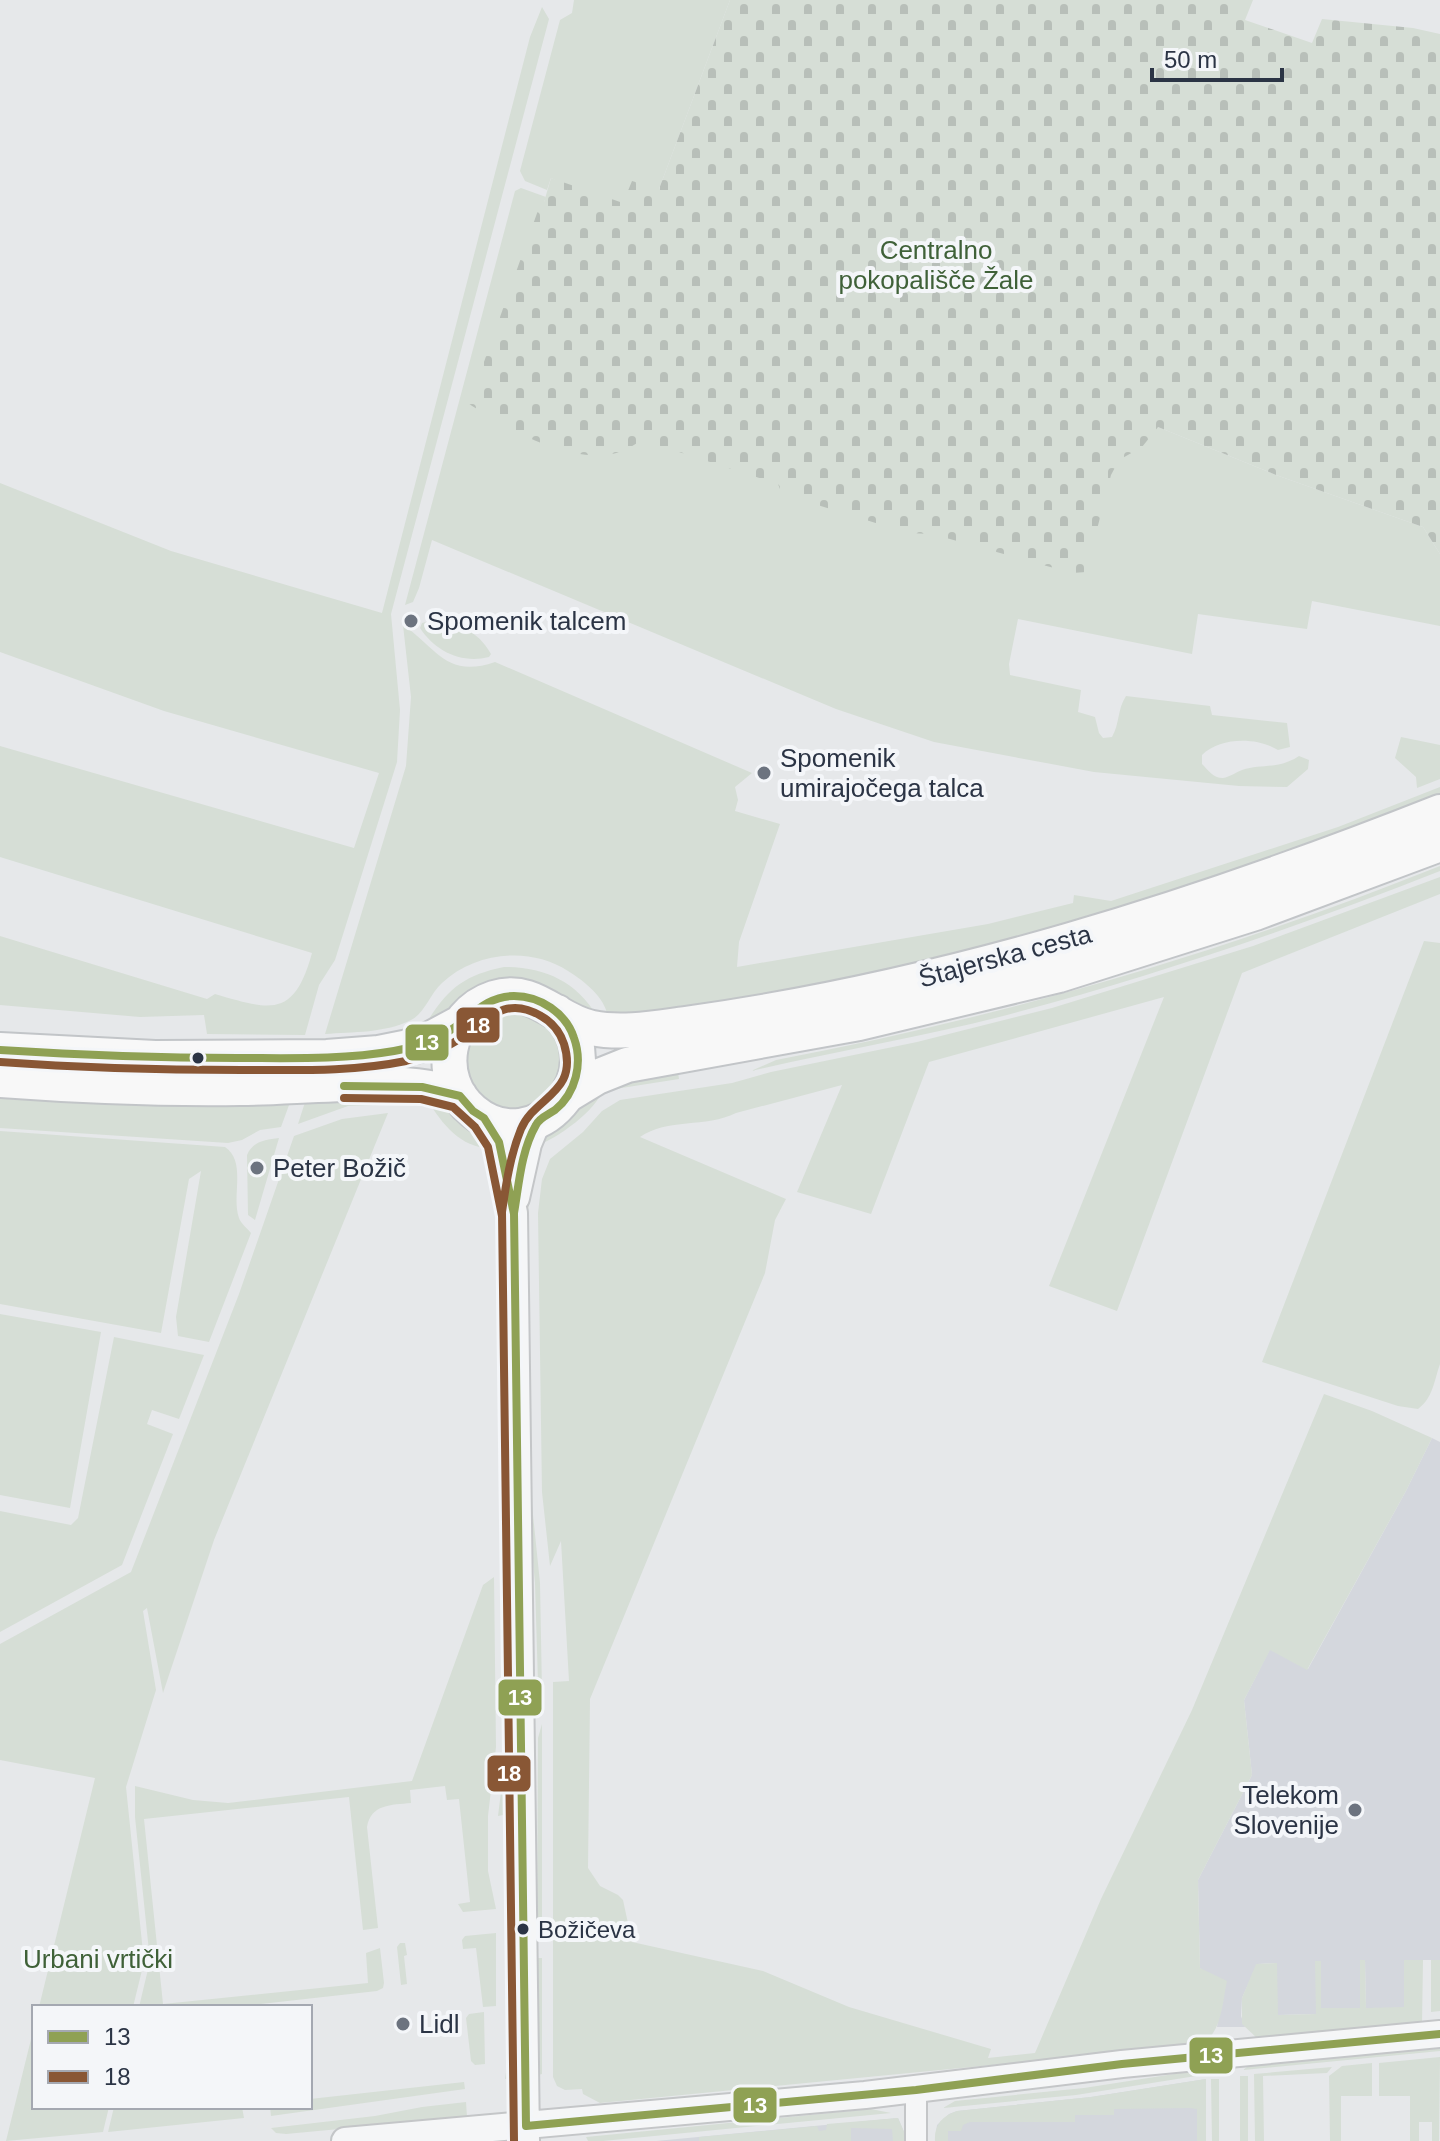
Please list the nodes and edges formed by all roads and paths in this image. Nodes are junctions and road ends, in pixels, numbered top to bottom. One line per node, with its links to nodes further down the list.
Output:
1 (1440, 812): 3 (main road, Štajerska cesta)
2 (1440, 844): 7 (main road, Štajerska cesta)
3 (557, 1012): 4 (main road, Štajerska cesta); 7 (main road)
4 (460, 1023): 5 (main road, Štajerska cesta); 8 (main road)
5 (0, 1050)
6 (0, 1080): 8 (main road)
7 (569, 1094): 9 (main road, Štajerska cesta)
8 (472, 1107): 9 (main road); 10 (street)
9 (538, 1120): 10 (street)
10 (514, 1213): 13 (street)
11 (1440, 2034): 12 (street)
12 (916, 2090): 13 (street); 15 (street)
13 (526, 2134): 14 (street)
14 (345, 2141)
15 (916, 2141)

